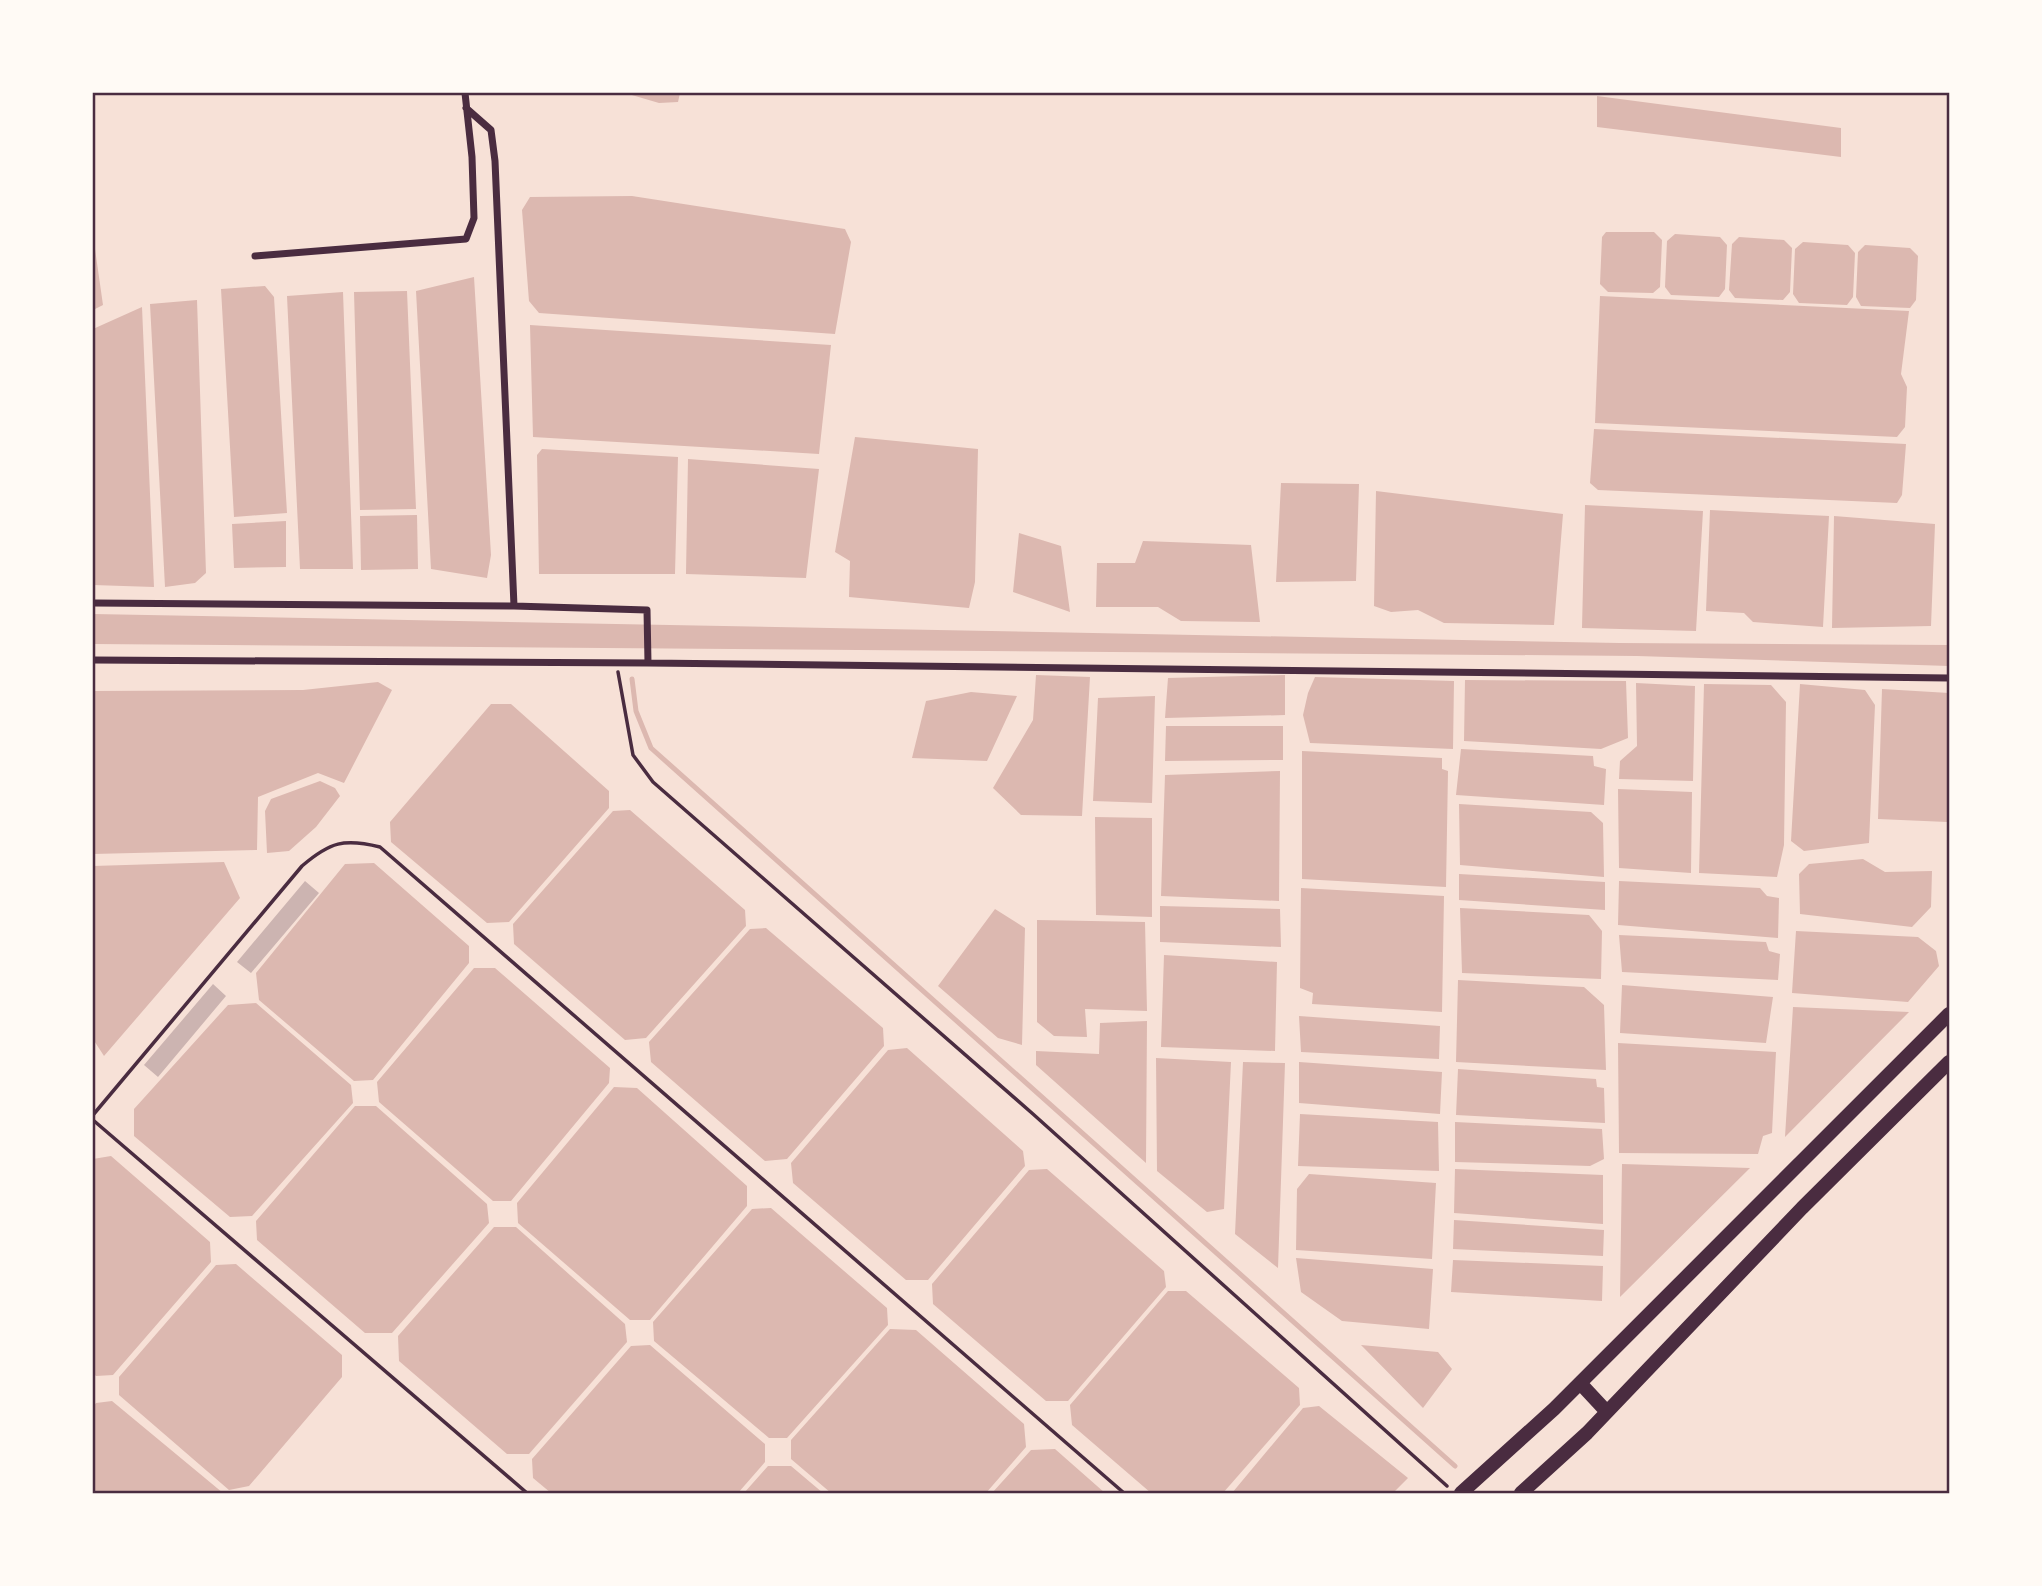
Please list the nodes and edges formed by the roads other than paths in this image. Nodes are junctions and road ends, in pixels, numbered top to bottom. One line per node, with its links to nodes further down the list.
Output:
1 (465, 93): 2 (street)
2 (466, 108): 3 (street); 5 (street)
3 (255, 257)
4 (93, 603): 5 (street)
5 (514, 606): 7 (street)
6 (93, 660): 7 (street)
7 (648, 663): 8 (street)
8 (1949, 678)
9 (1949, 1014): 11 (highway)
10 (1949, 1062): 12 (highway)
11 (1580, 1383): 12 (highway); 13 (highway)
12 (1607, 1412): 14 (highway)
13 (1461, 1493)
14 (1521, 1493)

